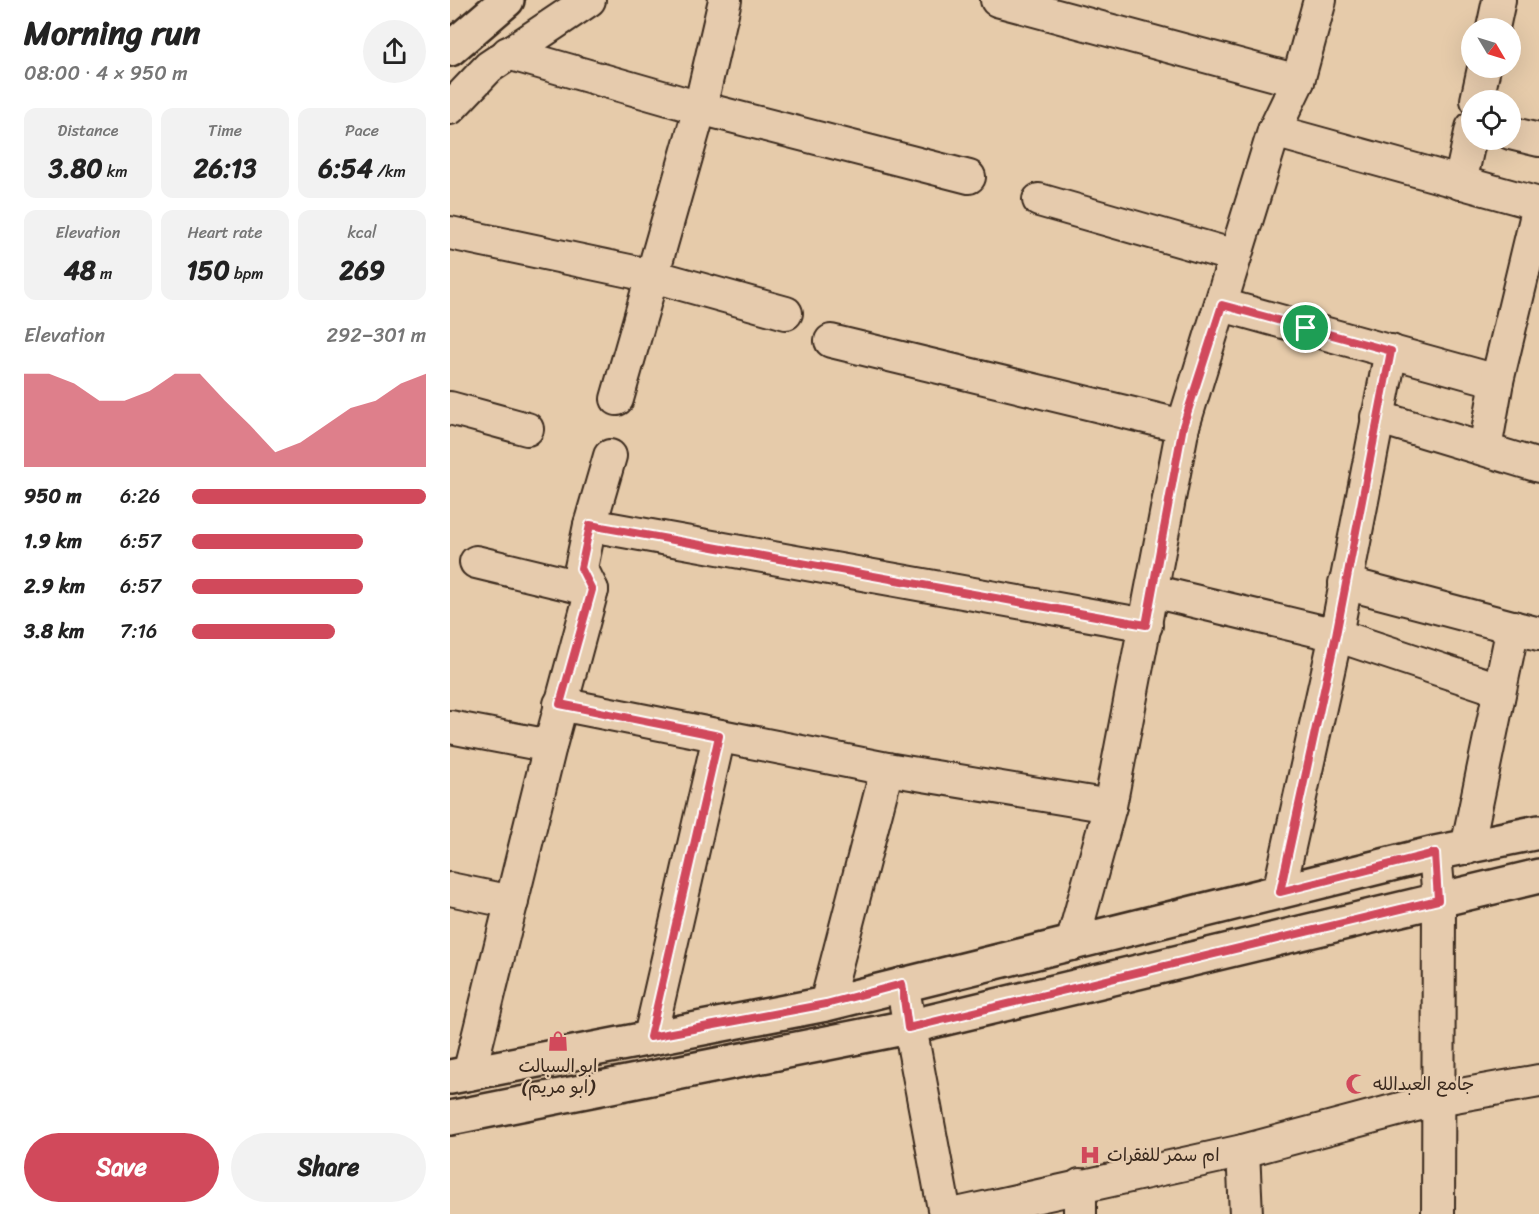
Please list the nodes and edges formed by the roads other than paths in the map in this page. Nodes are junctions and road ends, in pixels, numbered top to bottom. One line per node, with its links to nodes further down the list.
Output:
1 (507, 0): 8 (main road)
2 (589, 0): 9 (street)
3 (725, 0): 12 (street)
4 (997, 0): 10 (street)
5 (1320, 0): 10 (street)
6 (1499, 0): 7 (street)
7 (1495, 18)
8 (450, 49)
9 (508, 53): 11 (street); 12 (street)
10 (1298, 81): 13 (street)
11 (450, 108)
12 (700, 108): 17 (street); 23 (street)
13 (1274, 131): 18 (street); 22 (street)
14 (1521, 136): 15 (street)
15 (1539, 140)
16 (1467, 150): 18 (street)
17 (969, 177)
18 (1460, 183): 20 (street)
19 (1039, 200): 22 (street)
20 (1539, 205): 28 (street)
21 (450, 233): 23 (street)
22 (1235, 256): 24 (street)
23 (653, 276): 25 (street); 29 (street)
24 (1222, 305): 27 (street); 32 (street)
25 (786, 313)
26 (831, 341): 32 (street)
27 (1391, 351): 28 (street); 31 (street)
28 (1497, 381): 34 (street)
29 (617, 399)
30 (450, 408): 33 (street)
31 (1377, 417): 34 (street); 39 (street)
32 (1183, 426): 41 (street)
33 (527, 429)
34 (1485, 449): 36 (street)
35 (610, 456): 37 (street)
36 (1539, 466)
37 (590, 525): 40 (street); 42 (street)
38 (476, 562): 40 (street)
39 (1345, 582): 43 (street); 44 (street)
40 (592, 590): 46 (street)
41 (1152, 591): 42 (street); 44 (street)
42 (1146, 625): 51 (street)
43 (1526, 631): 45 (street)
44 (1336, 635): 45 (street); 56 (street)
45 (1498, 689): 53 (street)
46 (560, 704): 48 (street); 49 (street)
47 (450, 727): 49 (street)
48 (719, 736): 50 (street); 63 (street)
49 (550, 746): 58 (street)
50 (886, 769): 51 (street); 61 (street)
51 (1110, 806): 59 (street)
52 (1539, 832): 53 (main road)
53 (1451, 851): 56 (main road); 57 (street)
54 (1539, 876): 57 (main road)
55 (450, 889): 58 (street)
56 (1280, 892): 59 (main road)
57 (1438, 900): 62 (main road); 66 (street)
58 (512, 902): 64 (street)
59 (1072, 944): 60 (main road)
60 (902, 984): 61 (main road); 62 (street)
61 (826, 1004): 63 (main road)
62 (908, 1028): 67 (main road); 70 (street)
63 (650, 1037): 64 (main road)
64 (459, 1076)
65 (1539, 1081): 66 (street)
66 (1438, 1100): 68 (street); 73 (street)
67 (450, 1118)
68 (1244, 1150): 69 (street); 72 (street)
69 (1080, 1200): 71 (street)
70 (945, 1214)
71 (957, 1214)
72 (1246, 1214)
73 (1438, 1214)

